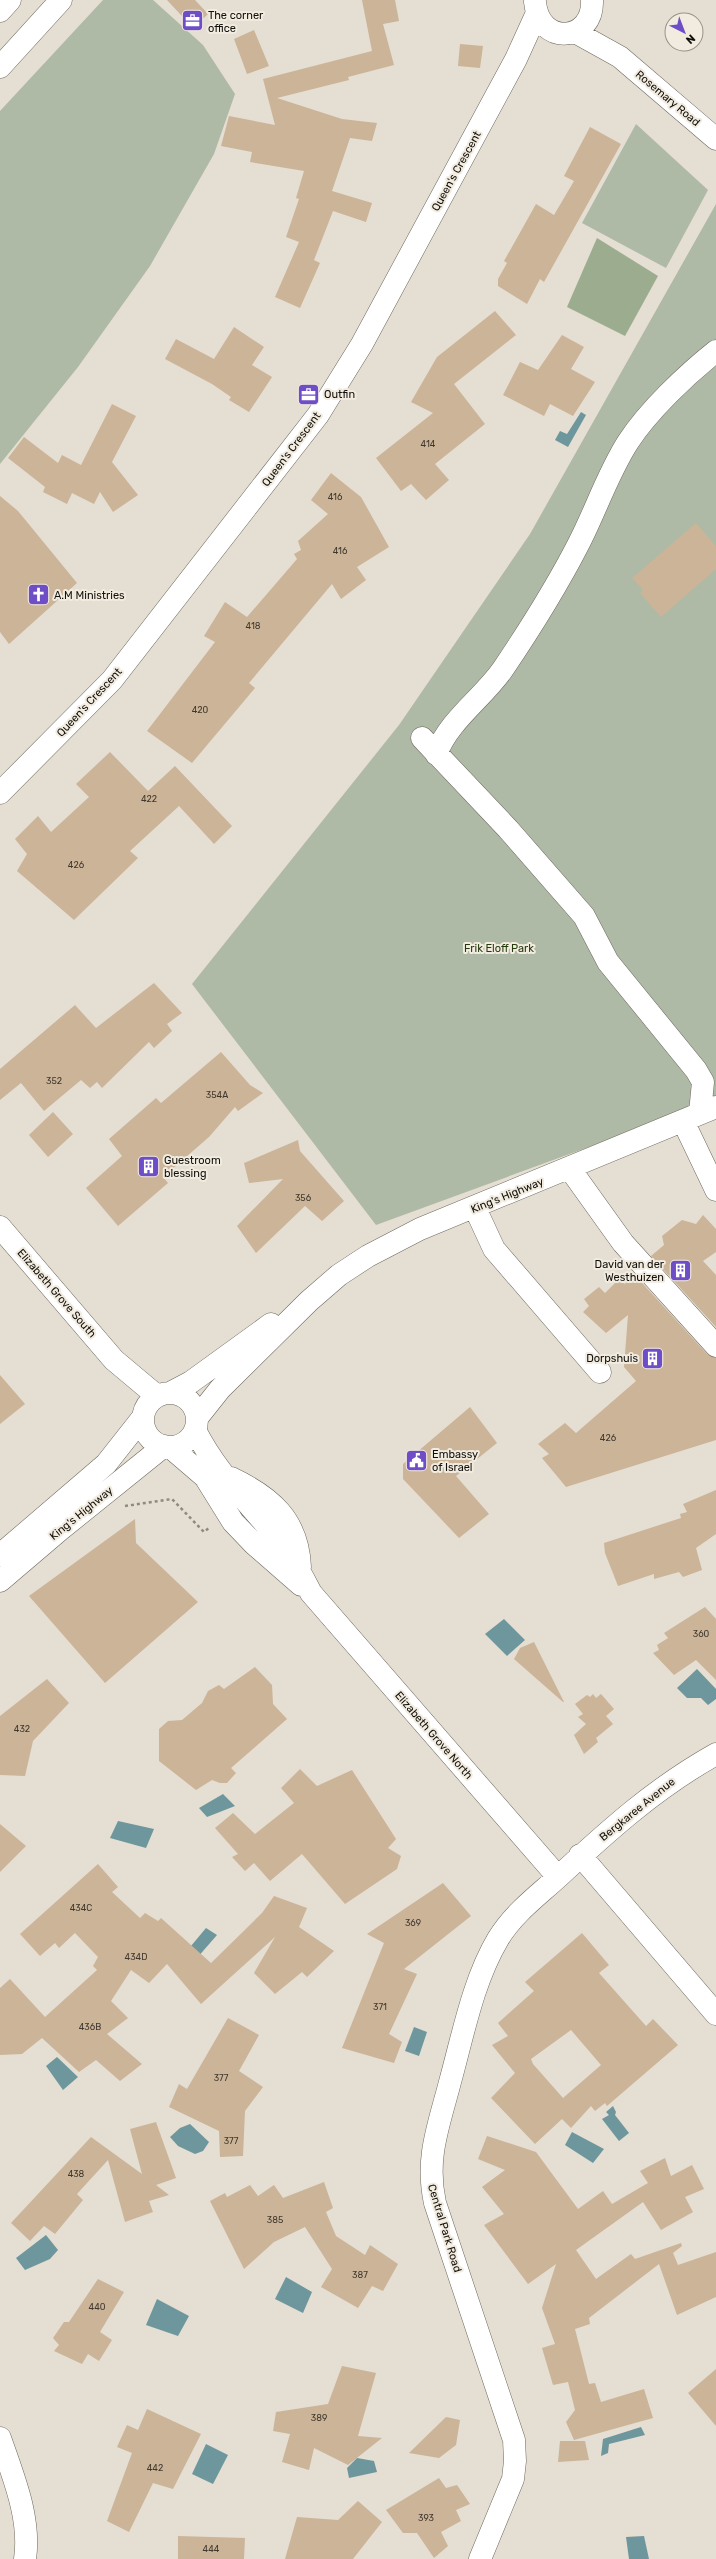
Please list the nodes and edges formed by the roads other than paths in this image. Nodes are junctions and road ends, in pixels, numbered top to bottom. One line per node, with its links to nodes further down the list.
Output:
1 (10, 0): 5 (street)
2 (61, 0): 9 (street)
3 (592, 5): 6 (street); 7 (street, Rosemary Road)
4 (536, 8): 6 (street, Rosemary Road); 8 (street, Queen's Crescent)
5 (0, 11)
6 (567, 33): 7 (street, Rosemary Road); 8 (street)
7 (620, 57): 10 (street, Rosemary Road)
8 (516, 59): 12 (street, Queen's Crescent)
9 (0, 67)
10 (716, 139)
11 (716, 351): 13 (street)
12 (0, 793)
13 (700, 1114): 14 (street, King's Highway); 15 (street)
14 (570, 1169): 16 (street, King's Highway); 19 (street)
15 (716, 1190)
16 (475, 1208): 18 (street, King's Highway); 20 (street)
17 (0, 1226): 21 (street, Elizabeth Grove South)
18 (309, 1301): 21 (street, King's Highway); 22 (street, King's Highway)
19 (716, 1346)
20 (600, 1372)
21 (154, 1404): 22 (street); 23 (street); 24 (street, King's Highway)
22 (196, 1424): 23 (street); 26 (street, Elizabeth Grove North)
23 (167, 1447): 25 (street, King's Highway); 26 (street, Elizabeth Grove North)
24 (0, 1555)
25 (0, 1581)
26 (311, 1593): 29 (street, Elizabeth Grove North)
27 (716, 1754): 28 (street, Bergkaree Avenue)
28 (580, 1855): 29 (street, Central Park Road); 30 (street)
29 (558, 1877): 33 (street, Central Park Road)
30 (716, 2014)
31 (0, 2438): 32 (street)
32 (25, 2559)
33 (480, 2559)

